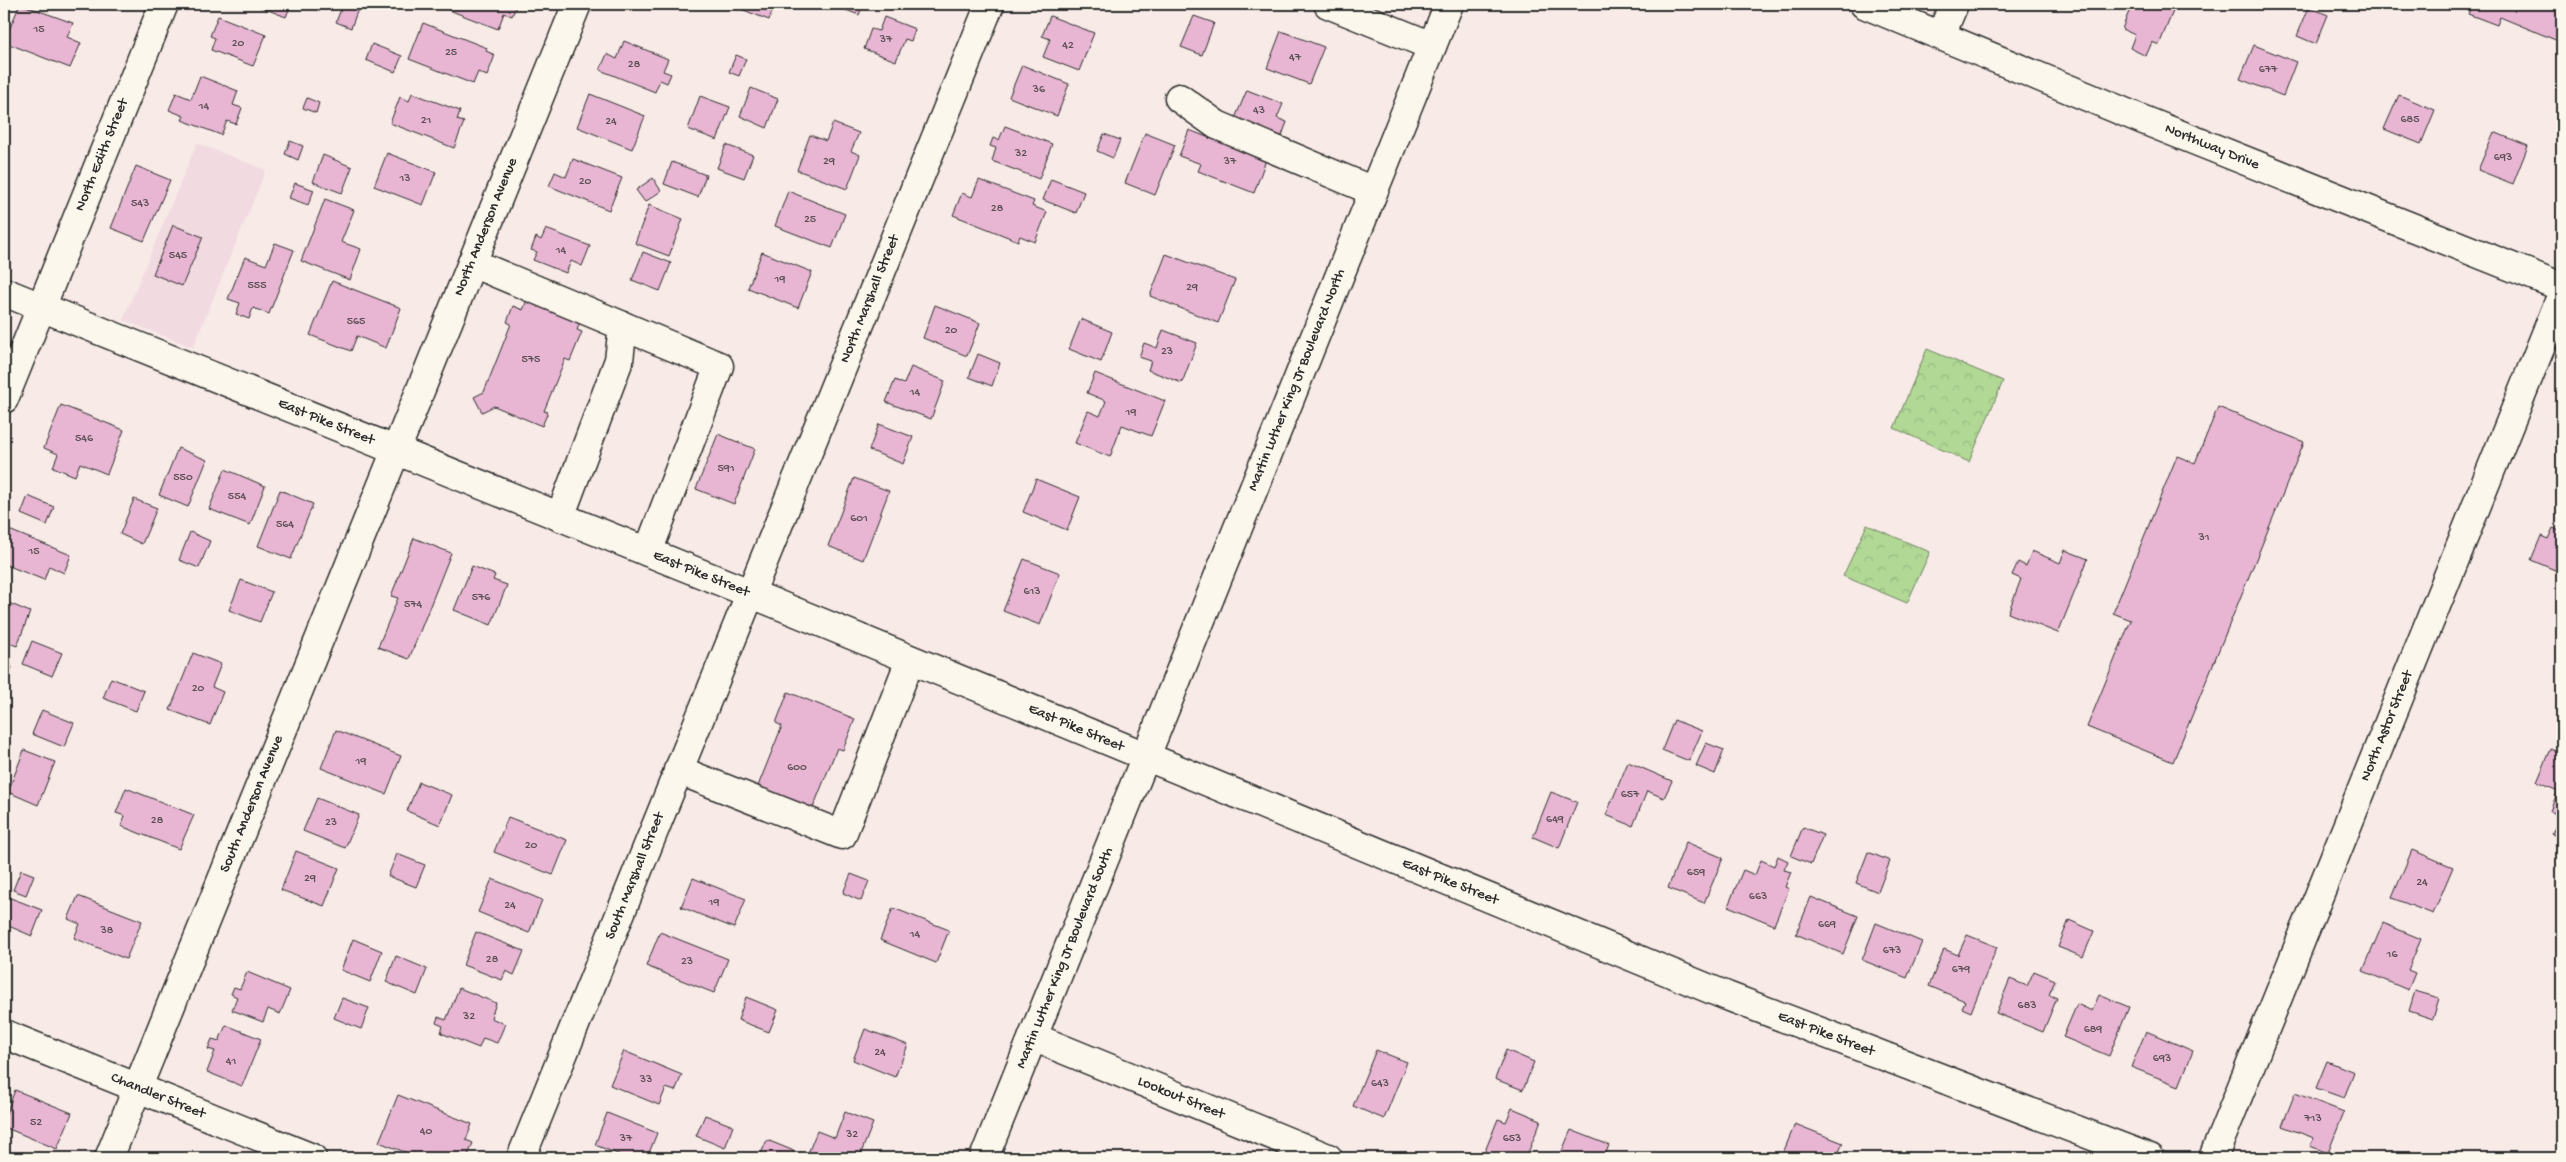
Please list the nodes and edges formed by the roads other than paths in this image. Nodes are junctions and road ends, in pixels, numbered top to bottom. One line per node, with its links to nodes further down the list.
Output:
1 (164, 4): 16 (street, North Edith Street)
2 (577, 4): 12 (street, North Anderson Avenue)
3 (990, 4): 22 (street, North Marshall Street)
4 (1328, 4): 9 (street)
5 (1449, 4): 9 (street, Martin Luther King Jr Boulevard North)
6 (1864, 4): 8 (street, Northway Drive)
7 (1954, 4): 8 (street)
8 (1941, 36): 13 (street, Northway Drive)
9 (1432, 46): 11 (street, Martin Luther King Jr Boulevard North)
10 (1179, 98): 11 (street)
11 (1373, 192): 24 (street, Martin Luther King Jr Boulevard North)
12 (472, 263): 17 (street); 19 (street, North Anderson Avenue)
13 (2562, 287)
14 (4, 292): 16 (street, East Pike Street)
15 (2562, 294): 35 (street, North Astor Street)
16 (41, 307): 18 (street, North Edith Street); 19 (street, East Pike Street)
17 (623, 326): 20 (street); 21 (street)
18 (4, 399)
19 (396, 450): 20 (street, East Pike Street); 28 (street, South Anderson Avenue)
20 (560, 517): 21 (street, East Pike Street)
21 (648, 552): 22 (street, East Pike Street)
22 (750, 594): 23 (street, East Pike Street); 25 (street, South Marshall Street)
23 (910, 660): 24 (street, East Pike Street); 25 (street)
24 (1145, 757): 27 (street, Martin Luther King Jr Boulevard South); 34 (street, East Pike Street)
25 (678, 770): 31 (street, South Marshall Street)
26 (4, 1034): 28 (street, Chandler Street)
27 (1033, 1037): 32 (street, Martin Luther King Jr Boulevard South); 33 (street, Lookout Street)
28 (137, 1088): 29 (street, South Anderson Avenue); 30 (street, Chandler Street)
29 (109, 1158)
30 (312, 1158)
31 (521, 1158)
32 (984, 1158)
33 (1328, 1158)
34 (2150, 1158)
35 (2213, 1158)

